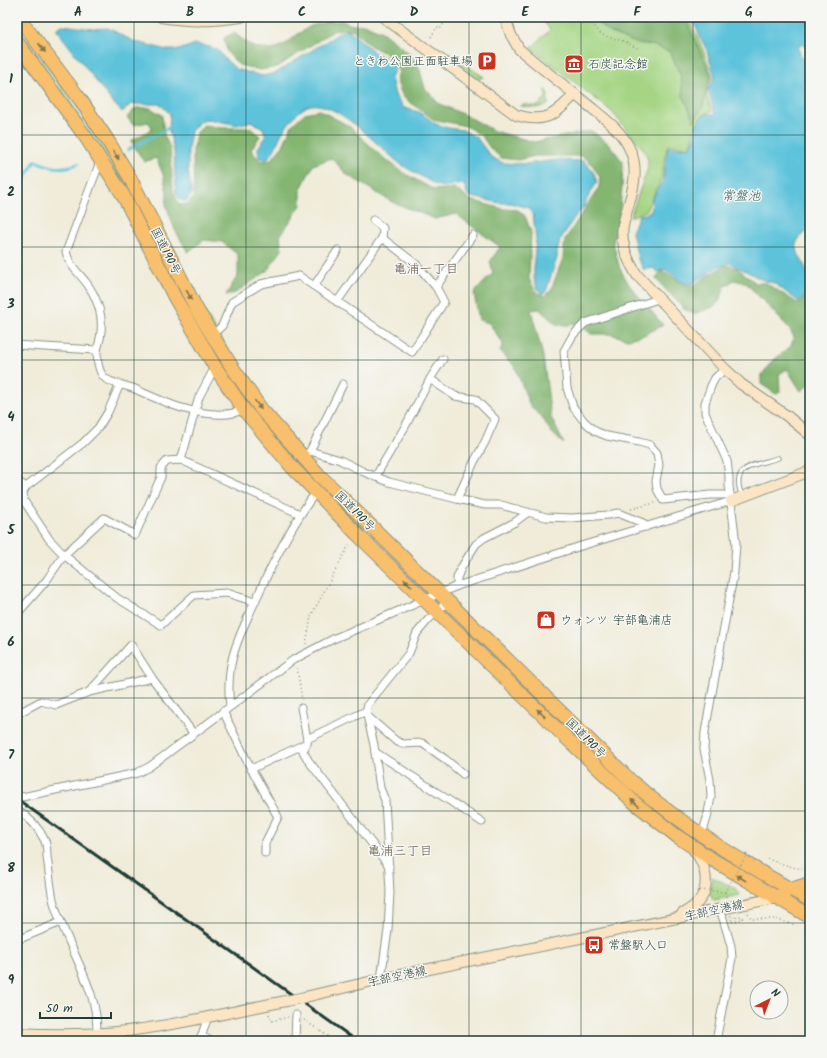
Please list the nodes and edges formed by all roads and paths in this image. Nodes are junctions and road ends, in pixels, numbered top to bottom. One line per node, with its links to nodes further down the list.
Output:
1 (18, 17): 22 (highway, 国道190号, one-way to 22)
2 (161, 17): 8 (street)
3 (242, 17): 8 (street)
4 (383, 17): 12 (street)
5 (448, 17): 9 (path)
6 (505, 17): 12 (street)
7 (582, 17): 11 (path)
8 (185, 19)
9 (431, 37)
10 (17, 42): 13 (highway, 国道190号)
11 (639, 49)
12 (575, 94): 20 (street)
13 (101, 159): 24 (street); 26 (highway, 国道190号)
14 (373, 220): 16 (street)
15 (473, 235): 19 (street)
16 (382, 238): 19 (street); 21 (street)
17 (338, 250): 18 (street)
18 (314, 286): 21 (street); 22 (street)
19 (436, 287): 21 (street)
20 (658, 299): 27 (street); 45 (street)
21 (337, 302)
22 (212, 335): 34 (highway, 国道190号, one-way to 34)
23 (17, 345): 24 (street)
24 (97, 350): 29 (street)
25 (443, 359): 28 (street)
26 (215, 367): 31 (highway, 国道190号); 32 (street)
27 (725, 369): 33 (street); 43 (street)
28 (430, 378): 38 (street); 44 (street)
29 (120, 384): 32 (street); 40 (street)
30 (343, 384): 34 (street)
31 (244, 410): 32 (street); 41 (highway, 国道190号)
32 (194, 412): 36 (street)
33 (810, 436)
34 (306, 454): 38 (street); 53 (highway, 国道190号)
35 (778, 458): 42 (lane)
36 (181, 460): 48 (street); 51 (street)
37 (810, 471): 42 (street)
38 (375, 477): 44 (street)
39 (17, 481): 40 (street)
40 (26, 487): 51 (street)
41 (316, 492): 48 (street); 54 (highway, 国道190号, one-way to 41)
42 (743, 497): 43 (street)
43 (731, 498): 45 (street); 49 (street); 77 (street)
44 (457, 499): 46 (street)
45 (663, 500): 47 (path)
46 (527, 513): 47 (street); 52 (street)
47 (618, 513): 49 (street)
48 (300, 514): 55 (street)
49 (646, 527): 52 (street)
50 (352, 541): 58 (path)
51 (64, 555): 55 (street); 57 (street)
52 (457, 586): 53 (street)
53 (444, 597): 54 (street); 56 (street); 77 (highway, 国道190号)
54 (425, 600): 56 (highway, 国道190号); 58 (street)
55 (255, 602): 62 (street)
56 (436, 612): 66 (street); 78 (highway, 国道190号, one-way to 56)
57 (17, 614)
58 (305, 653): 59 (street)
59 (295, 658): 62 (street); 63 (path)
60 (152, 678): 61 (street); 61 (street); 67 (street)
61 (88, 692): 65 (street)
62 (230, 705): 64 (street)
63 (301, 708): 68 (street)
64 (223, 711): 67 (street); 70 (street)
65 (17, 714)
66 (367, 714): 68 (street); 69 (street); 71 (street)
67 (194, 733): 73 (street)
68 (307, 741): 70 (street); 82 (street)
69 (375, 752): 76 (street); 82 (street)
70 (251, 768): 80 (street)
71 (463, 774)
72 (17, 791): 73 (street)
73 (25, 796): 74 (street)
74 (17, 798)
75 (17, 810): 94 (street)
76 (482, 822)
77 (702, 836): 87 (highway, 国道190号)
78 (689, 845): 88 (highway, 国道190号, one-way to 78); 93 (street)
79 (748, 852): 86 (path, bridge)
80 (265, 853)
81 (767, 859): 83 (path)
82 (389, 866): 97 (street)
83 (810, 869)
84 (810, 883): 87 (main road)
85 (697, 892): 86 (path, bridge)
86 (725, 892): 91 (path, bridge)
87 (803, 894): 88 (main road)
88 (775, 898): 89 (street, 宇部空港線); 92 (highway, 国道190号)
89 (720, 908): 93 (street, 宇部空港線); 105 (street)
90 (748, 913): 95 (path)
91 (736, 917)
92 (810, 917)
93 (678, 918): 97 (street, 宇部空港線)
94 (61, 922): 96 (street); 101 (street)
95 (796, 925)
96 (17, 940)
97 (381, 980): 99 (street, 宇部空港線, bridge)
98 (296, 1015): 104 (street)
99 (208, 1016): 101 (street, 宇部空港線); 102 (street)
100 (17, 1033): 101 (street, 宇部空港線)
101 (96, 1037)
102 (200, 1039): 103 (street)
103 (211, 1041)
104 (295, 1041)
105 (716, 1041)

